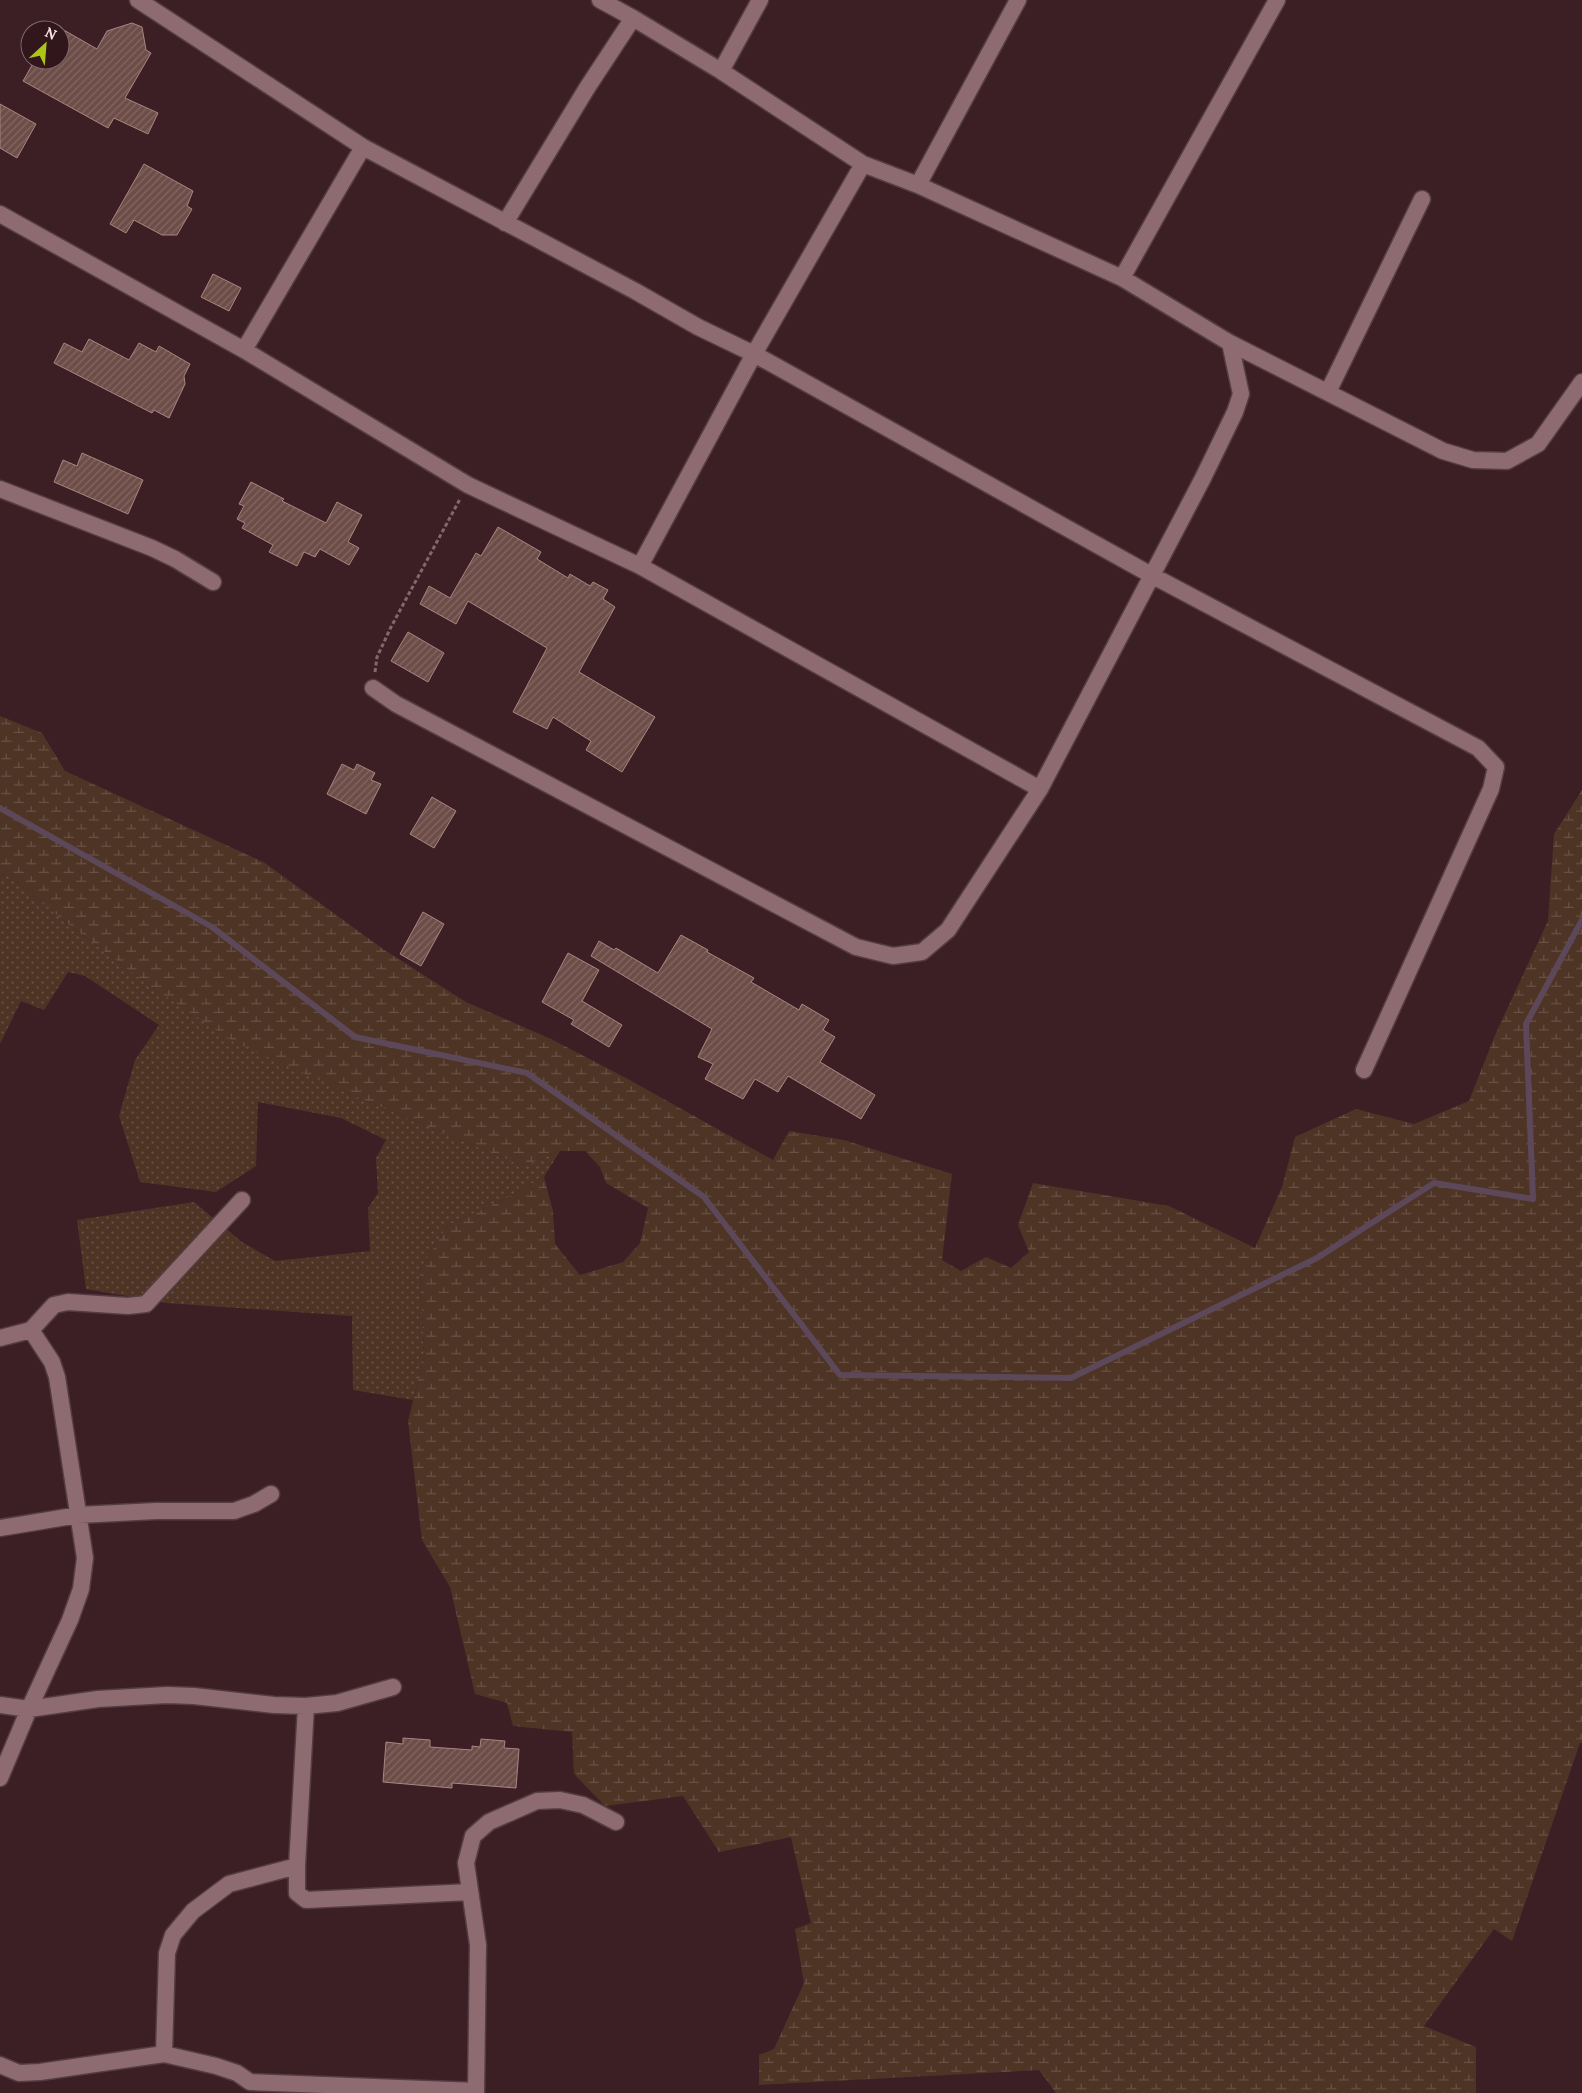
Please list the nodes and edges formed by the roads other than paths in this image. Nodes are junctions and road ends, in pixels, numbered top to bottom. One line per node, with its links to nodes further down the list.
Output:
1 (138, 0): 8 (street)
2 (600, 0): 6 (street)
3 (760, 0): 7 (street)
4 (1018, 0): 10 (street)
5 (1277, 0): 14 (street)
6 (633, 18): 7 (street); 13 (street)
7 (722, 71): 9 (street)
8 (363, 147): 13 (street); 16 (street)
9 (863, 164): 10 (street); 17 (street)
10 (918, 185): 14 (street)
11 (1422, 199): 19 (street)
12 (0, 214): 16 (street)
13 (505, 223): 17 (street)
14 (1122, 278): 15 (street)
15 (1230, 343): 19 (street); 22 (street)
16 (244, 350): 21 (street)
17 (754, 354): 21 (street); 22 (street)
18 (1582, 382): 19 (street)
19 (1328, 392)
20 (0, 489): 23 (street)
21 (640, 566): 25 (street)
22 (1153, 576): 25 (street); 26 (street)
23 (213, 582)
24 (373, 688): 25 (street)
25 (1040, 789)
26 (1364, 1070)
27 (242, 1200): 28 (street)
28 (31, 1330): 29 (street); 31 (street)
29 (0, 1338)
30 (271, 1494): 31 (street)
31 (79, 1515): 32 (street); 36 (street)
32 (0, 1528)
33 (393, 1687): 35 (street)
34 (0, 1706): 36 (street)
35 (306, 1706): 36 (street); 39 (street)
36 (28, 1709): 37 (street)
37 (0, 1778)
38 (616, 1822): 40 (street)
39 (297, 1866): 40 (street); 41 (street)
40 (470, 1892): 44 (street)
41 (164, 2054): 42 (street); 43 (street)
42 (0, 2065)
43 (252, 2088): 44 (street)
44 (476, 2092)

